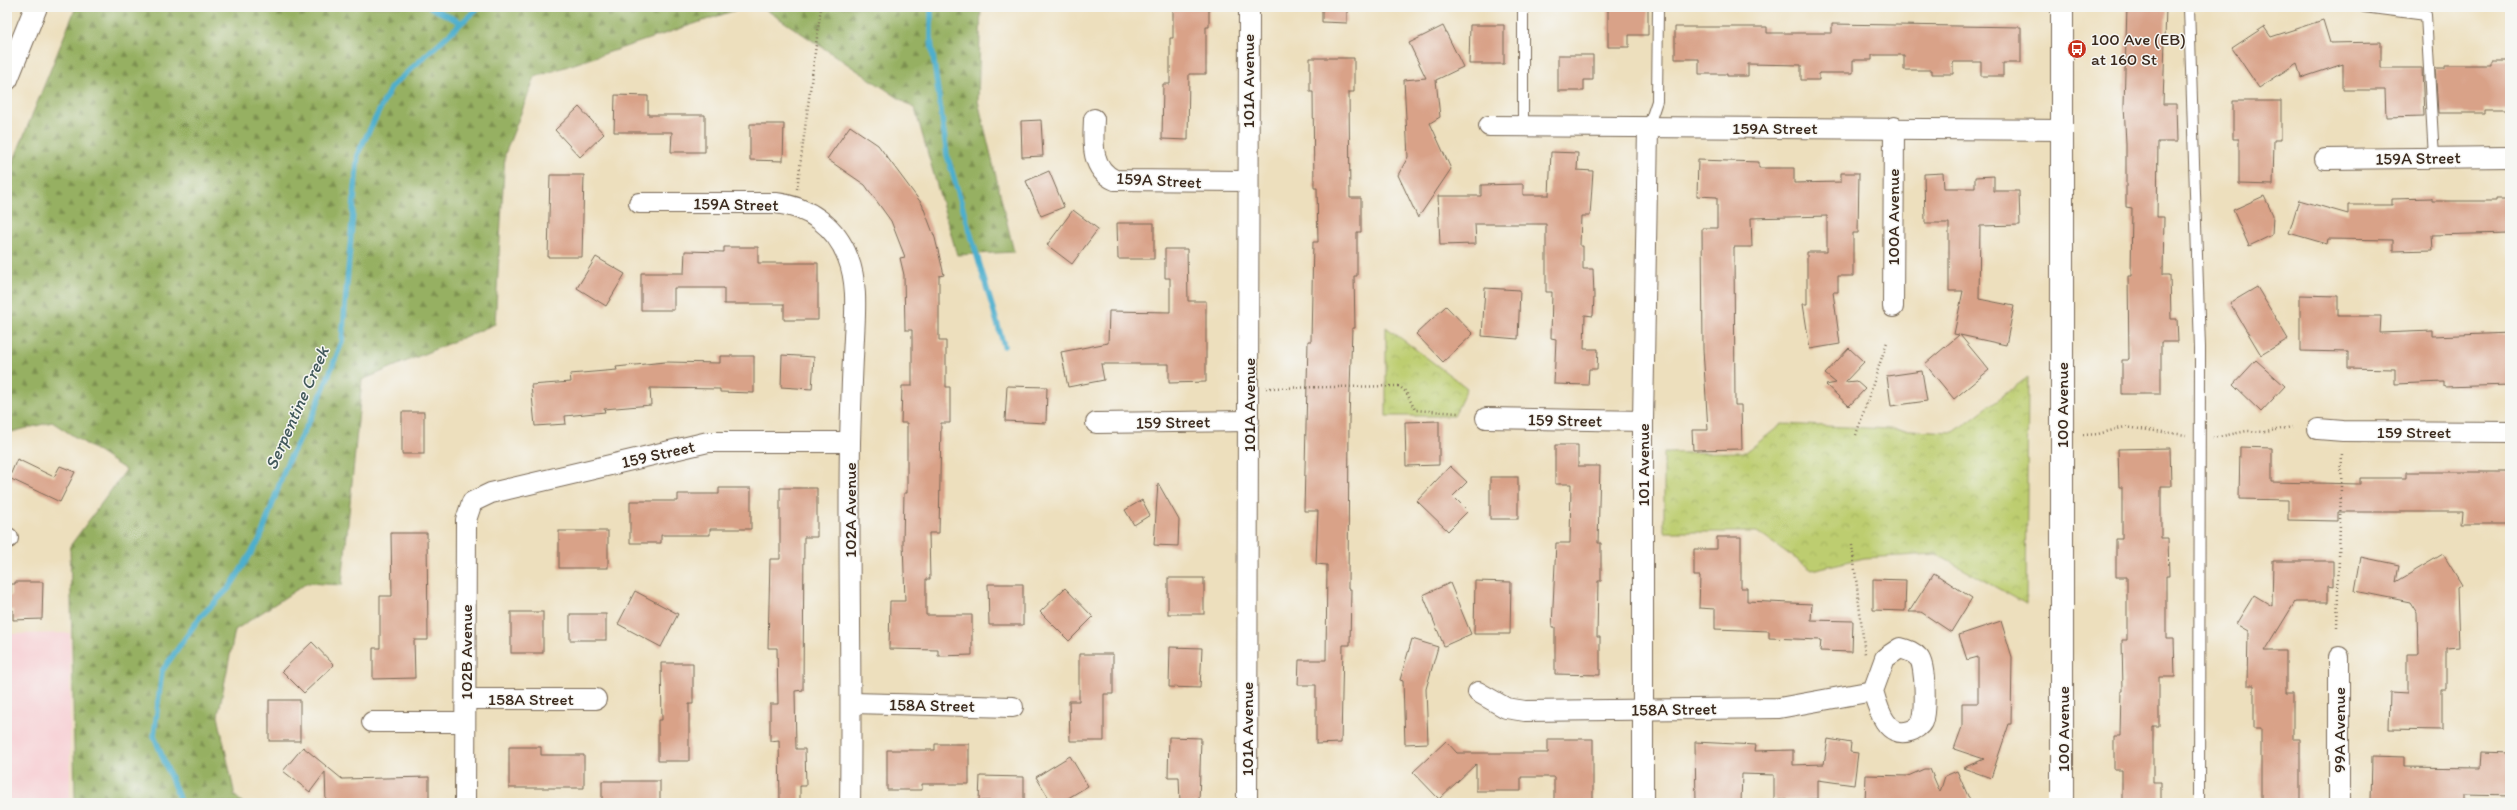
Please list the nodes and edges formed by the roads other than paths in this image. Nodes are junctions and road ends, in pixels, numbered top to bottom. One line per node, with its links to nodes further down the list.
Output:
1 (36, 7): 8 (main road)
2 (1249, 7): 18 (street, 101A Avenue)
3 (1523, 7): 11 (lane)
4 (1658, 7): 13 (lane)
5 (2062, 7): 14 (main road, 100 Avenue)
6 (2188, 7): 45 (lane)
7 (2364, 7): 16 (lane)
8 (7, 79)
9 (1094, 119): 18 (street, 159A Street)
10 (1489, 126): 11 (street, 159A Street)
11 (1523, 127): 13 (street, 159A Street)
12 (1894, 127): 13 (street, 159A Street); 14 (street, 159A Street); 21 (street, 100A Avenue)
13 (1648, 128): 24 (street, 101 Avenue)
14 (2061, 130): 44 (main road, 100 Avenue)
15 (2510, 157): 16 (street, 159A Street)
16 (2434, 158): 17 (street, 159A Street)
17 (2325, 159)
18 (1248, 181): 23 (street, 101A Avenue)
19 (639, 203): 20 (street, 159A Street)
20 (826, 225): 28 (street, 102A Avenue)
21 (1893, 307)
22 (1486, 418): 24 (street, 159 Street)
23 (1249, 421): 25 (street, 159 Street); 42 (street, 101A Avenue)
24 (1643, 421): 37 (street, 101 Avenue)
25 (1096, 423)
26 (2318, 428): 27 (street, 159 Street)
27 (2510, 432)
28 (850, 442): 29 (street, 159 Street); 35 (street, 102A Avenue)
29 (472, 502): 33 (street, 102B Avenue)
30 (2339, 658): 46 (street, 99A Avenue)
31 (1478, 692): 37 (street, 158A Street)
32 (1873, 692): 37 (street, 158A Street)
33 (466, 699): 34 (street, 158A Street); 39 (street, 102B Avenue)
34 (596, 699)
35 (852, 703): 36 (street, 158A Street); 41 (street, 102A Avenue)
36 (1013, 707)
37 (1642, 709): 43 (street, 101 Avenue)
38 (372, 722): 39 (street)
39 (465, 722): 40 (street, 102B Avenue)
40 (465, 803)
41 (850, 803)
42 (1247, 803)
43 (1643, 803)
44 (2062, 803)
45 (2199, 803)
46 (2339, 803)

